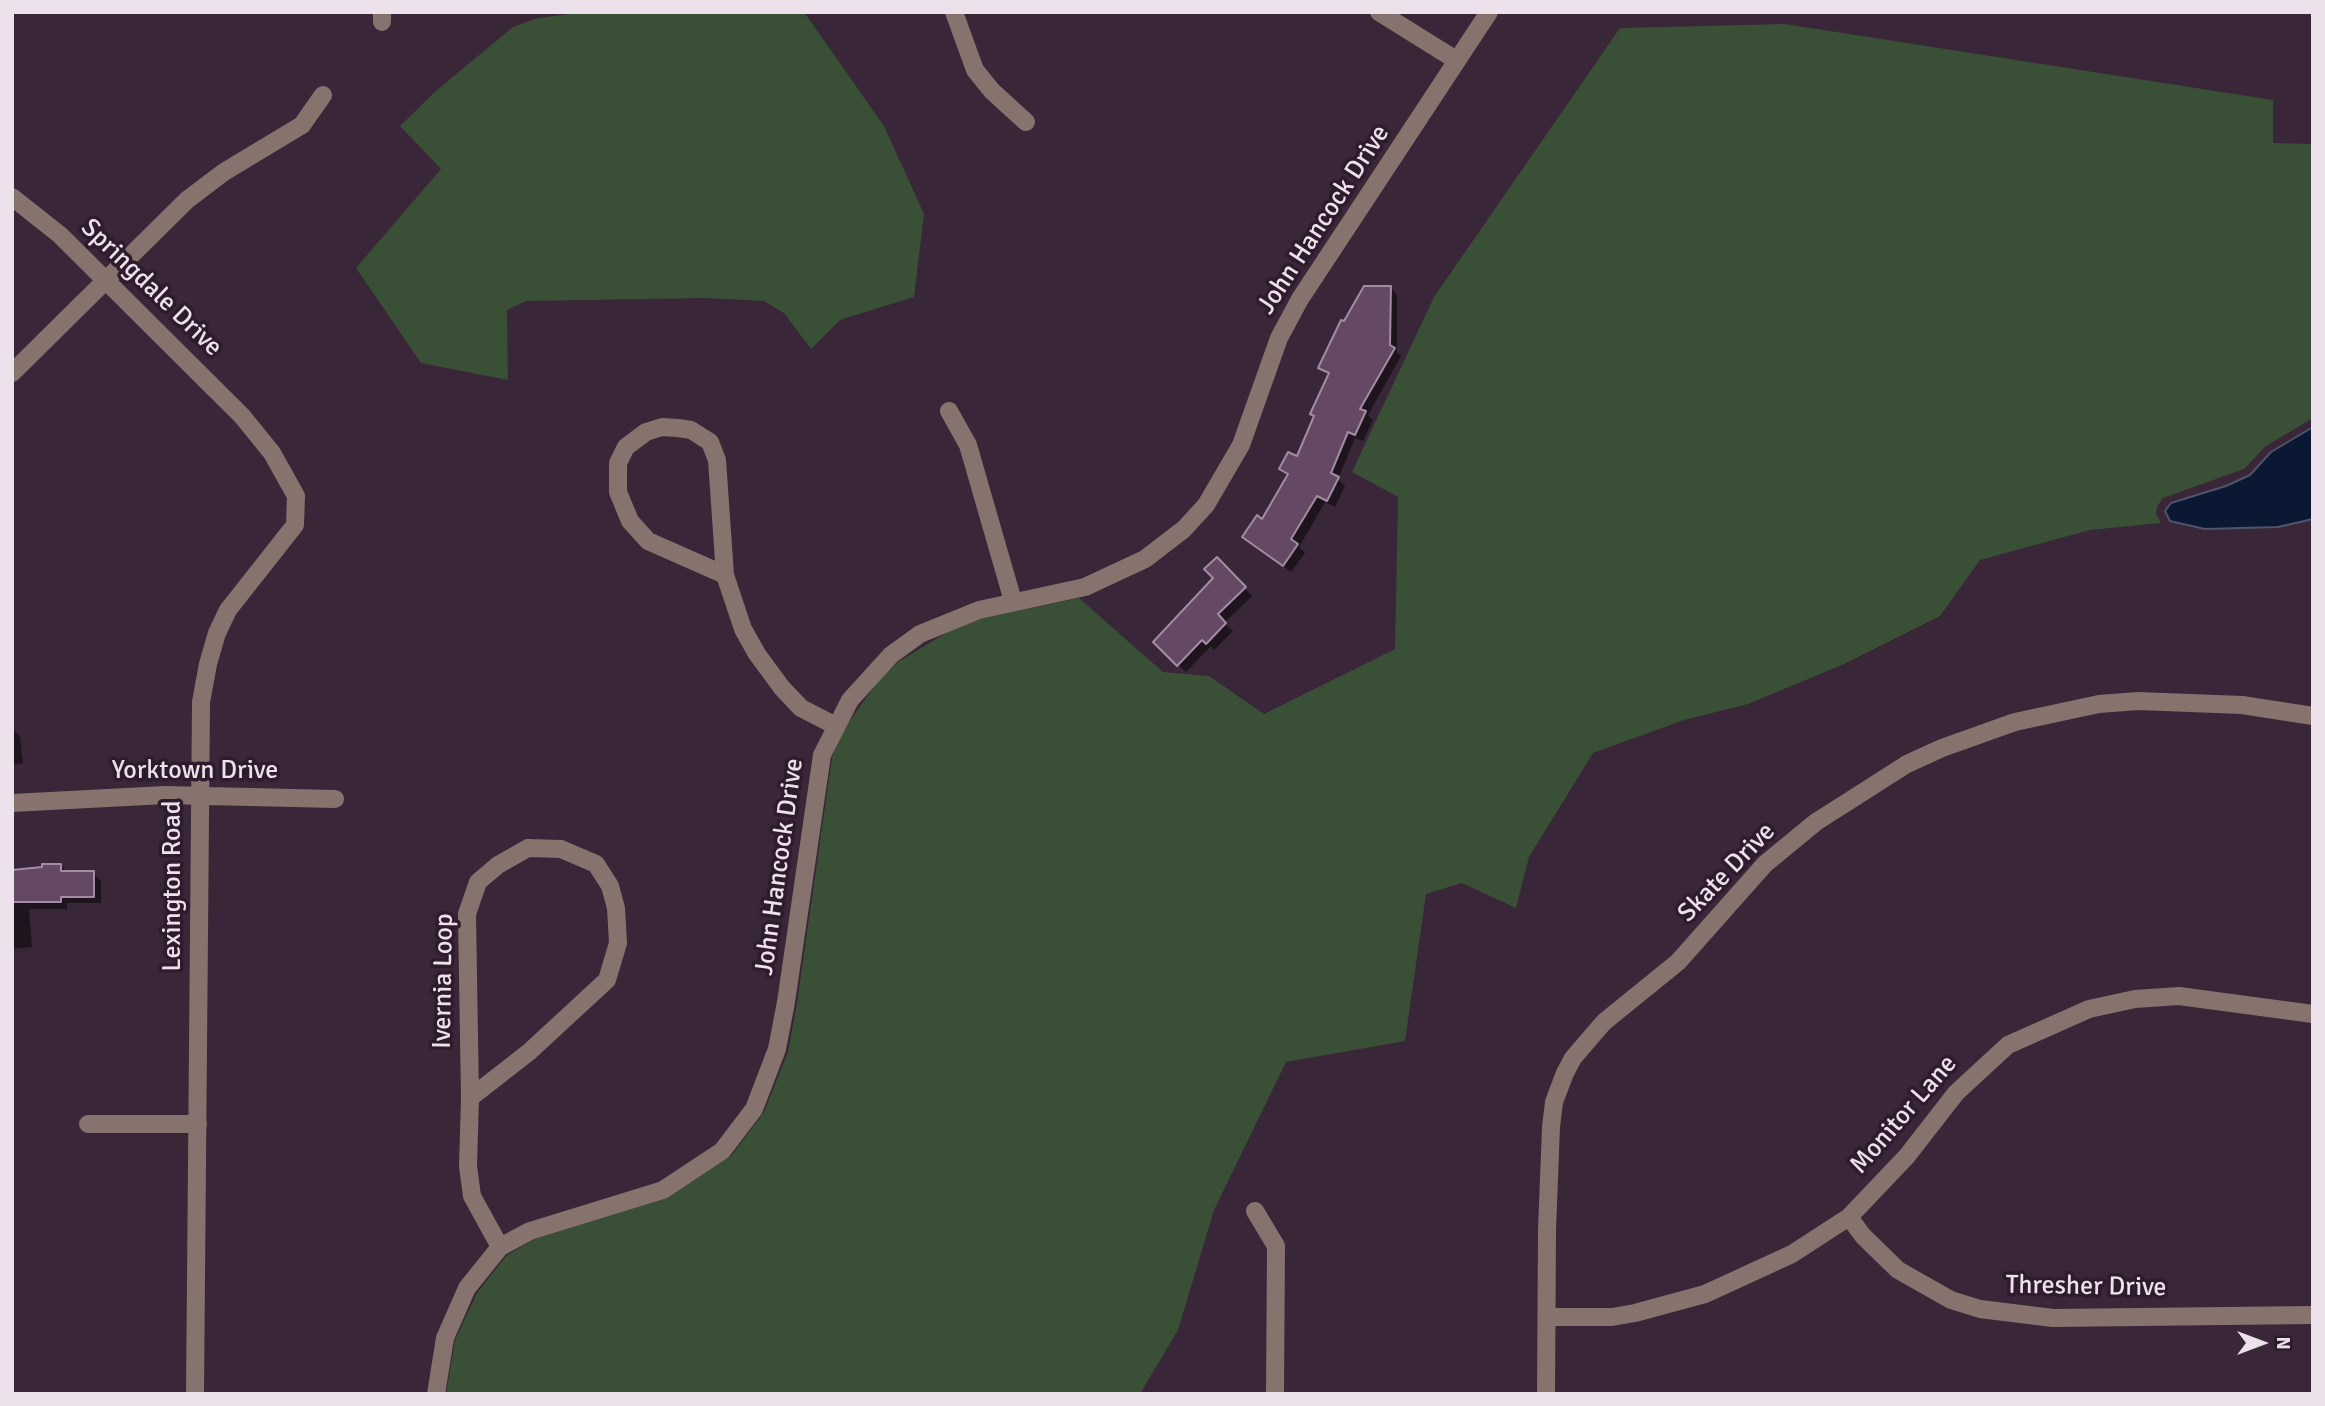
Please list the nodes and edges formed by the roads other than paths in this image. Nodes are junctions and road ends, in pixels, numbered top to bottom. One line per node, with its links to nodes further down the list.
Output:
1 (954, 12): 6 (street)
2 (1380, 12): 4 (street)
3 (1489, 12): 4 (street, John Hancock Drive)
4 (1456, 60): 13 (street, John Hancock Drive)
5 (323, 96): 8 (street)
6 (1026, 122)
7 (12, 197): 8 (street, Springdale Drive)
8 (106, 279): 9 (street); 11 (street, Springdale Drive)
9 (12, 373)
10 (949, 411): 13 (street)
11 (248, 423): 16 (street, Lexington Road)
12 (725, 575): 12 (street); 15 (street)
13 (1013, 601): 15 (street, John Hancock Drive)
14 (2313, 716): 27 (street, Skate Drive)
15 (834, 725): 25 (street, John Hancock Drive)
16 (200, 797): 17 (street, Yorktown Drive); 18 (street, Yorktown Drive); 22 (street, Lexington Road)
17 (335, 799)
18 (12, 803)
19 (2313, 1014): 24 (street, Monitor Lane)
20 (470, 1098): 20 (street, Ivernia Loop); 25 (street, Ivernia Loop)
21 (88, 1124): 22 (street)
22 (198, 1124): 28 (street, Lexington Road)
23 (1255, 1211): 30 (street)
24 (1849, 1217): 26 (street, Thresher Drive); 27 (street, Monitor Lane)
25 (500, 1247): 29 (street, John Hancock Drive)
26 (2313, 1315)
27 (1548, 1317): 31 (street, Skate Drive)
28 (195, 1394)
29 (436, 1394)
30 (1275, 1394)
31 (1546, 1394)

